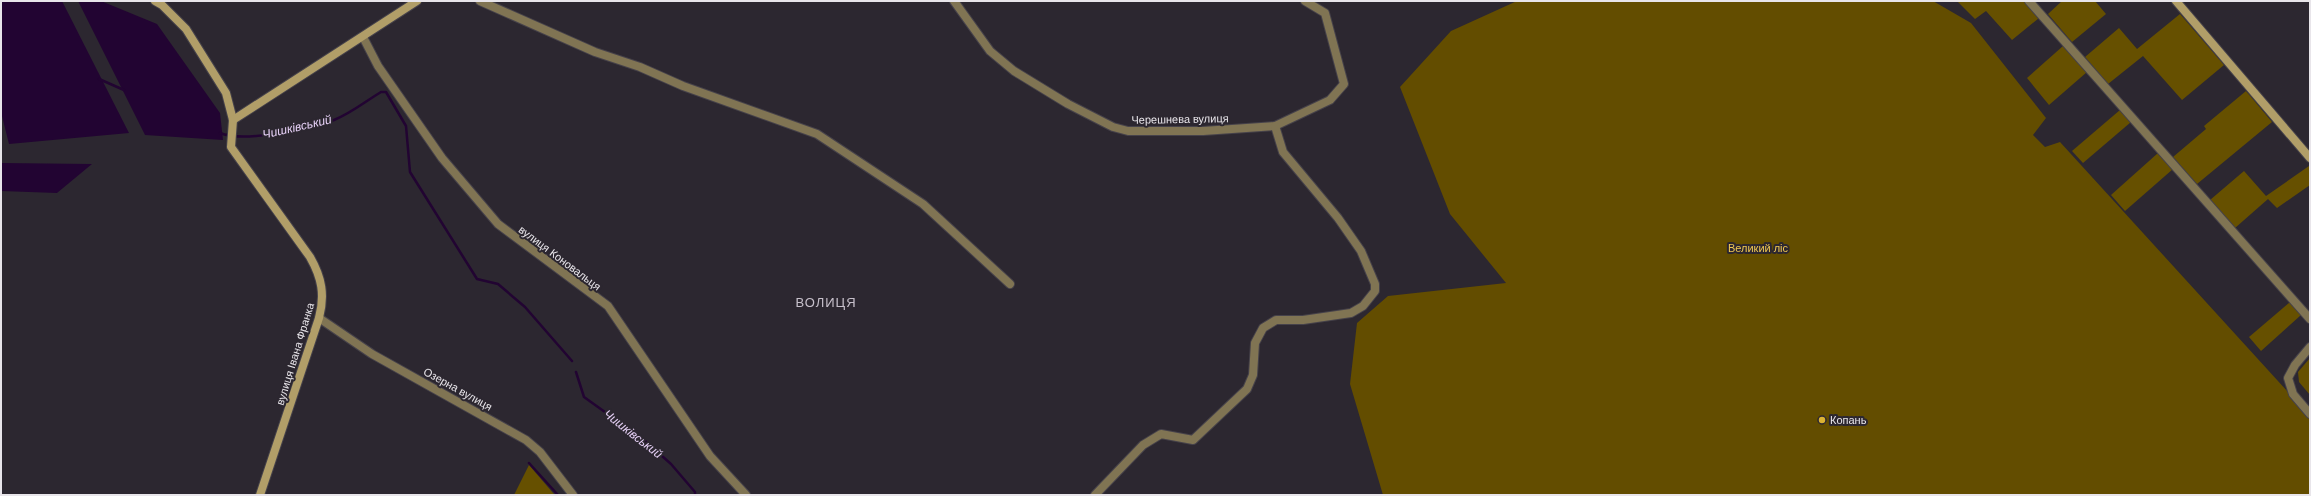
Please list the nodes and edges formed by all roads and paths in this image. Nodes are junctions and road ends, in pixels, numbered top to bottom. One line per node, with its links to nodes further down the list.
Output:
1 (155, 1): 9 (street)
2 (417, 1): 8 (street)
3 (480, 1): 12 (street)
4 (954, 1): 10 (street, Черешнева вулиця)
5 (1305, 1): 10 (street, Черешнева вулиця)
6 (2029, 1): 14 (street)
7 (2176, 1): 11 (street)
8 (364, 37): 9 (street); 19 (street, вулиця Коновальця)
9 (233, 123): 13 (street, вулиця Івана Франка)
10 (1275, 126): 20 (street)
11 (2310, 158)
12 (1010, 284)
13 (319, 318): 17 (street, вулиця Івана Франка); 18 (street, Озерна вулиця)
14 (2310, 319)
15 (2310, 347): 16 (street)
16 (2310, 414)
17 (260, 495)
18 (574, 495)
19 (746, 495)
20 (1095, 495)

